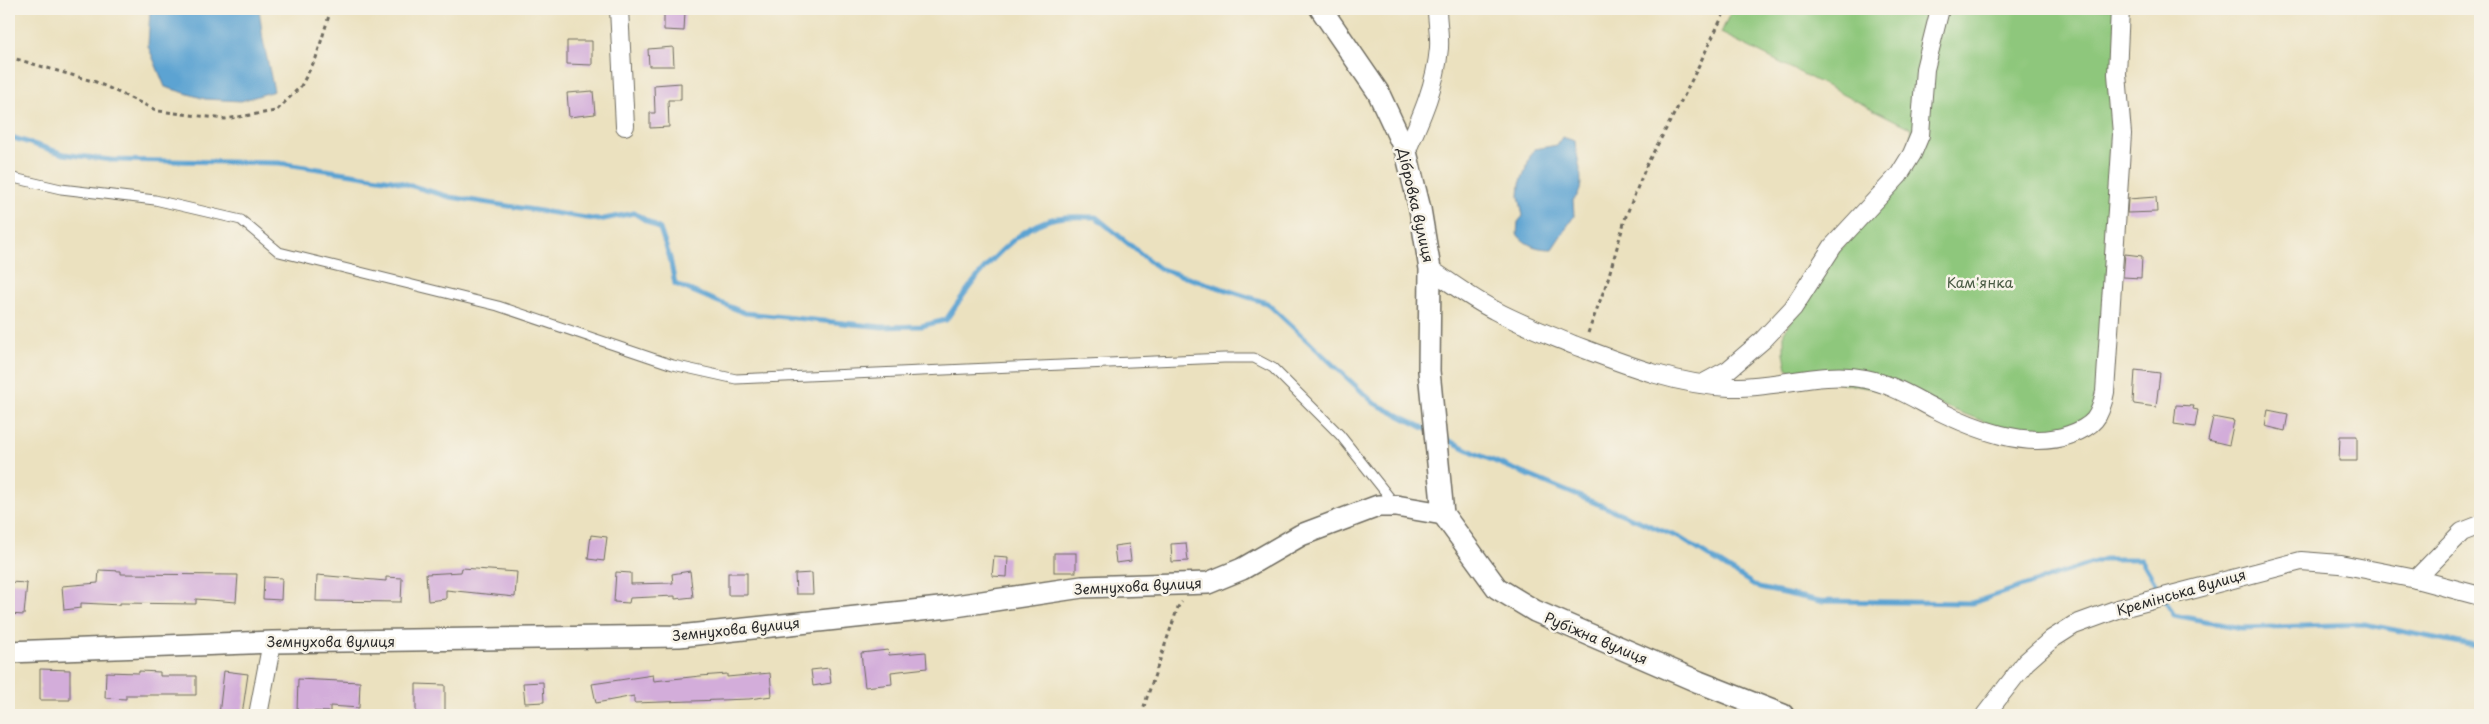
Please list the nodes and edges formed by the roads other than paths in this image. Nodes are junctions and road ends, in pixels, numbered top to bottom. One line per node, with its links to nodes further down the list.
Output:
1 (619, 9): 6 (street)
2 (1321, 9): 7 (street, Дібровка вулиця)
3 (1437, 9): 7 (street)
4 (1940, 9): 10 (street)
5 (2120, 9): 10 (street)
6 (626, 126)
7 (1406, 152): 9 (street, Дібровка вулиця)
8 (9, 177): 11 (lane)
9 (1430, 270): 10 (street); 12 (street, Дібровка вулиця)
10 (1702, 384)
11 (1396, 506): 12 (street, Земнухова вулиця); 16 (street, Земнухова вулиця)
12 (1443, 514): 19 (street, Рубіжна вулиця)
13 (2480, 525): 14 (street)
14 (2416, 579): 15 (street, Кремінська вулиця); 20 (street, Кремінська вулиця)
15 (2480, 596)
16 (272, 642): 17 (street, Земнухова вулиця); 18 (street)
17 (9, 652)
18 (258, 715)
19 (1783, 715)
20 (1984, 715)

